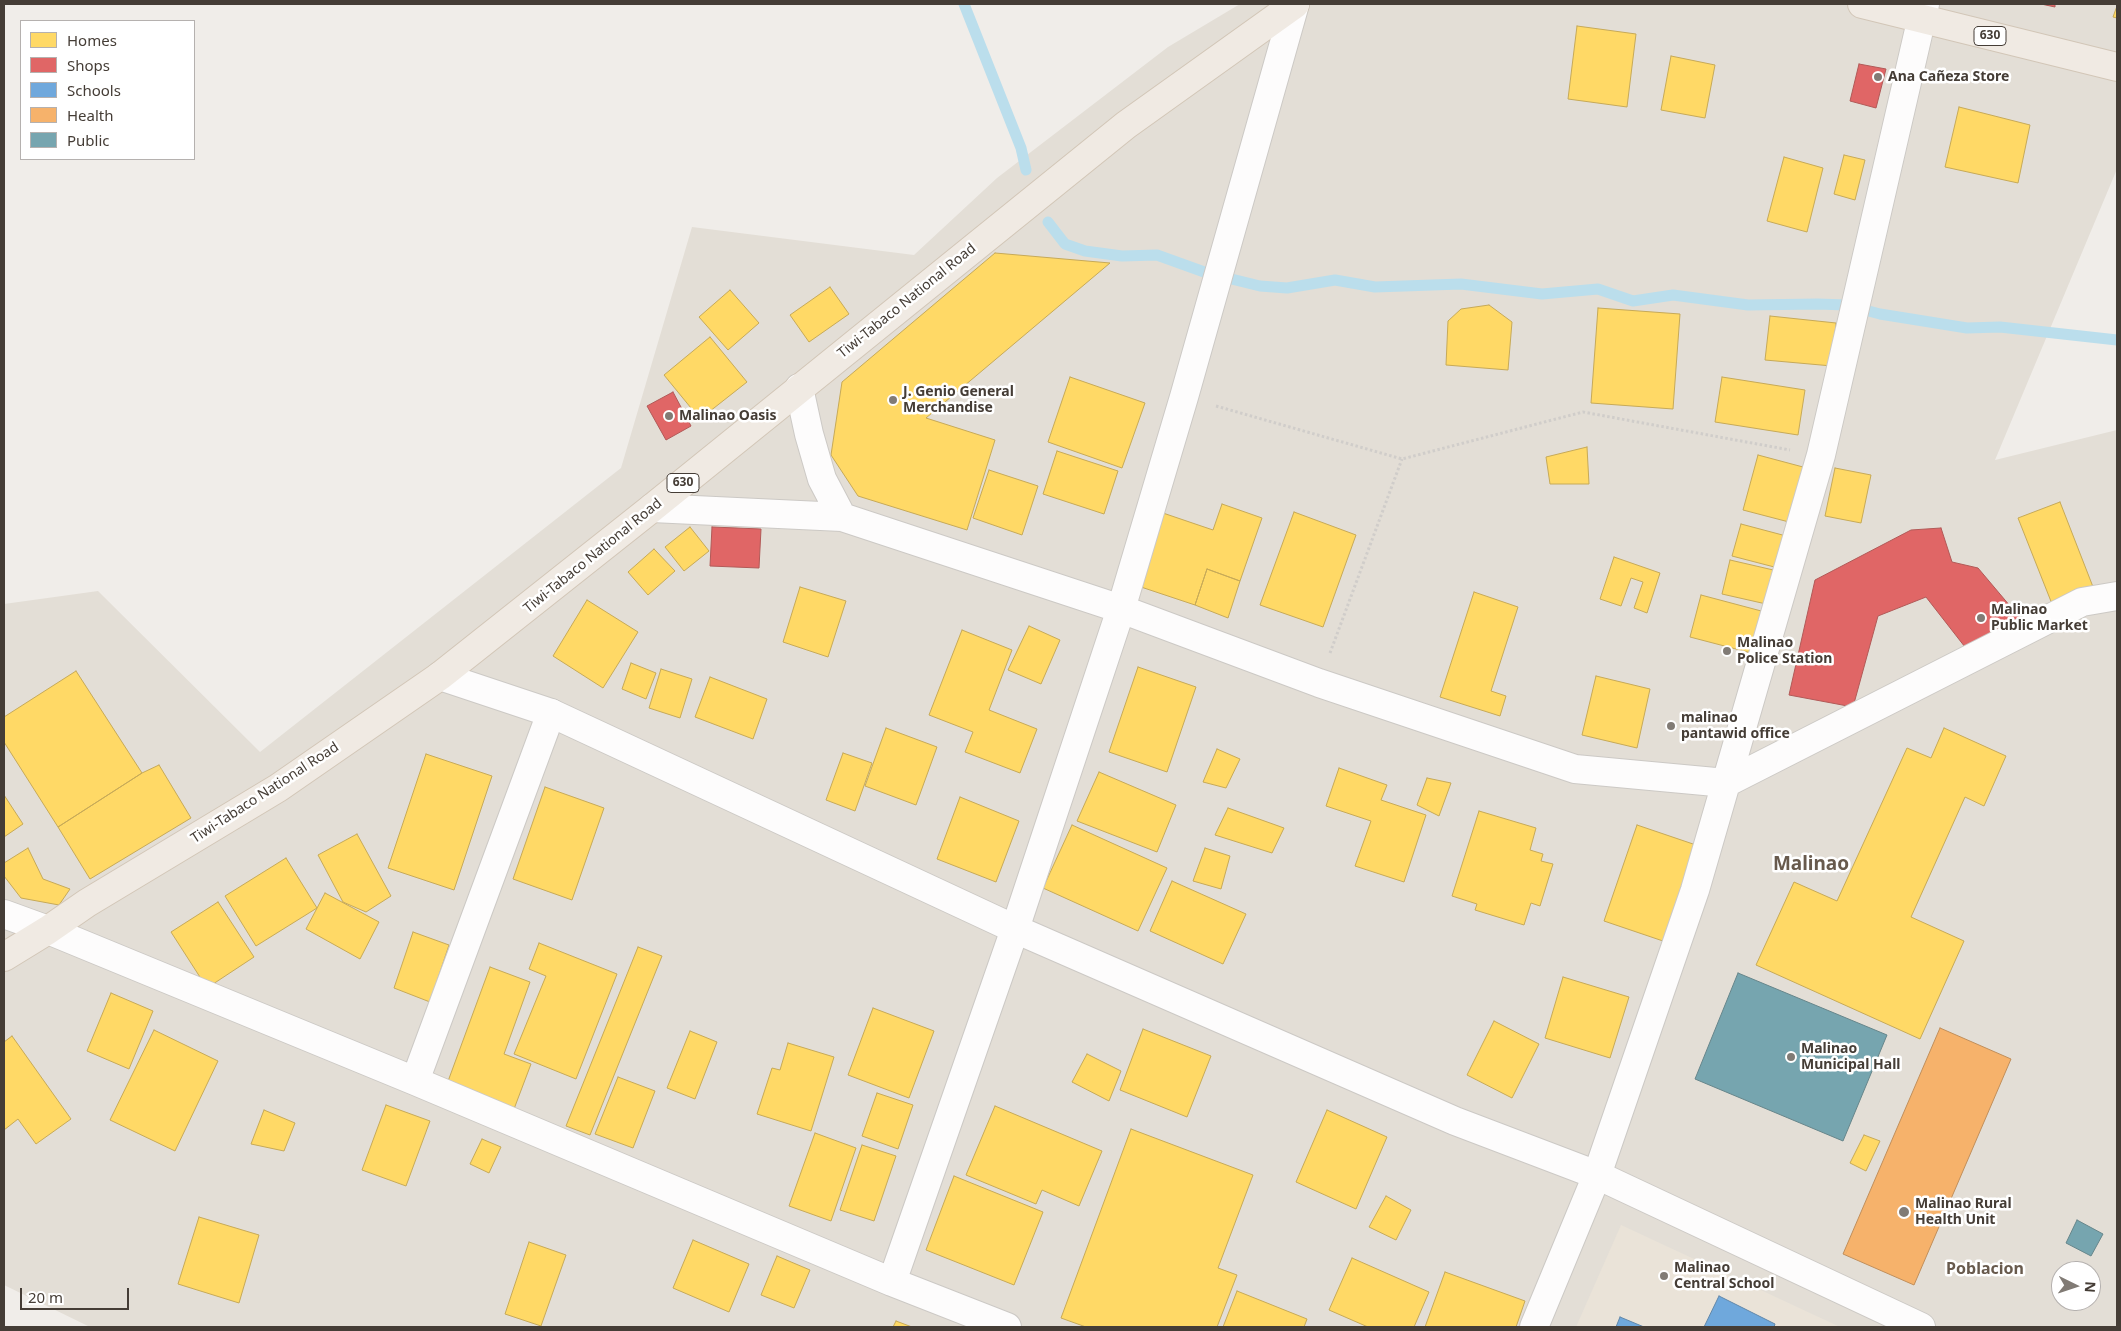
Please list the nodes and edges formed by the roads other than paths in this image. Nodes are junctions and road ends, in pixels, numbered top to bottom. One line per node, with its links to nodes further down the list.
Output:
1 (1295, 4): 5 (main road, Tiwi-Tabaco National Road / 630); 9 (street)
2 (1862, 4): 3 (main road, 630)
3 (1923, 12): 4 (main road, 630); 12 (street)
4 (2117, 67)
5 (800, 388): 6 (main road, Tiwi-Tabaco National Road / 630); 7 (street)
6 (652, 508): 7 (street); 10 (main road, Tiwi-Tabaco National Road / 630)
7 (842, 517): 9 (street)
8 (2117, 596): 12 (street)
9 (1121, 609): 12 (street); 14 (street)
10 (440, 676): 11 (street); 15 (main road, Tiwi-Tabaco National Road / 630)
11 (551, 713): 14 (street); 17 (street)
12 (1726, 783): 18 (street)
13 (4, 914): 15 (street)
14 (1015, 929): 18 (street); 19 (street)
15 (48, 930): 16 (main road, Tiwi-Tabaco National Road / 630); 17 (street)
16 (4, 957)
17 (415, 1081): 19 (street)
18 (1596, 1175): 21 (street); 22 (street)
19 (892, 1282): 20 (street)
20 (1007, 1327)
21 (1534, 1327)
22 (1921, 1327)

